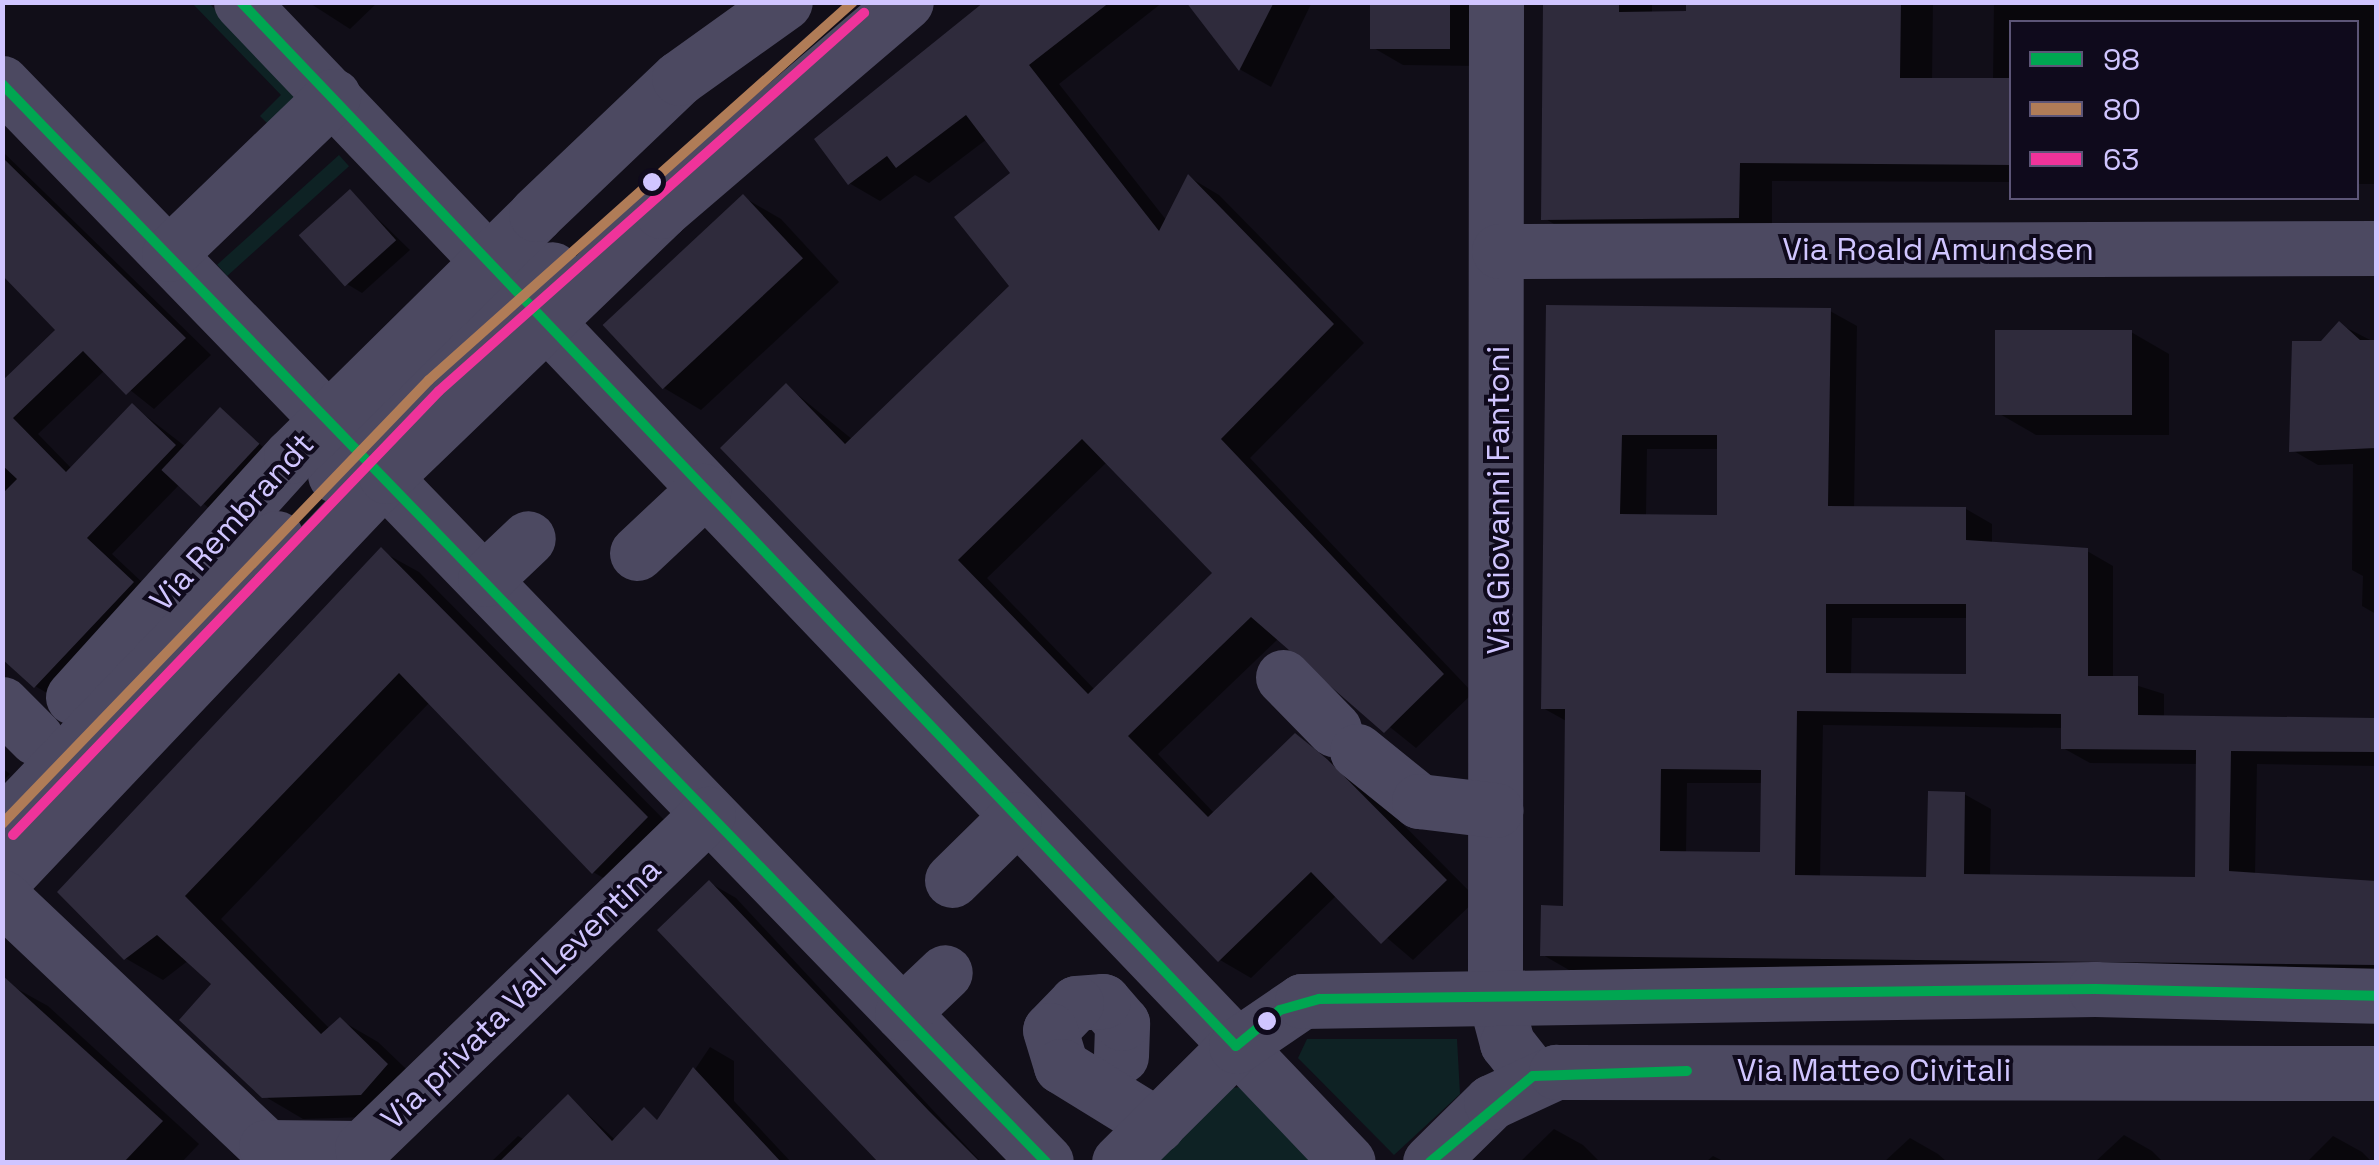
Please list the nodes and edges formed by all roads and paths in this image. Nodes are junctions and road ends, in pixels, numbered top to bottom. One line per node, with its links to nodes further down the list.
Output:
1 (241, 2): 7 (street)
2 (854, 2): 11 (street, Via Rembrandt)
3 (906, 2): 11 (street, Via Rembrandt)
4 (1496, 2): 9 (street, Via Giovanni Fantoni)
5 (784, 3): 11 (street, Via Rembrandt)
6 (2, 83): 10 (street)
7 (333, 96): 10 (street); 11 (street)
8 (2376, 248): 9 (street, Via Roald Amundsen)
9 (1499, 251): 19 (street, Via Giovanni Fantoni)
10 (168, 254): 12 (street)
11 (521, 293): 12 (street, Via Rembrandt); 12 (street, Via Rembrandt); 13 (street)
12 (358, 447): 16 (street); 18 (street, Via Rembrandt); 22 (street, Via Rembrandt); 24 (street, Via Rembrandt)
13 (703, 491): 15 (street); 21 (street)
14 (528, 538): 16 (street)
15 (638, 553)
16 (485, 578): 20 (street)
17 (1283, 677): 19 (street)
18 (14, 739)
19 (1496, 810): 29 (street, Via Giovanni Fantoni)
20 (708, 814): 30 (street); 37 (street, Via privata Val Leventina)
21 (1014, 819): 23 (street); 31 (street)
22 (2, 825)
23 (952, 880)
24 (2, 881)
25 (2, 897): 37 (street, Via privata Val Leventina)
26 (945, 972): 30 (street)
27 (2096, 990): 28 (street); 29 (street); 33 (street)
28 (2376, 996)
29 (1495, 998): 31 (street); 35 (street)
30 (902, 1013): 38 (street)
31 (1236, 1046): 36 (street); 39 (street)
32 (1121, 1056): 36 (street)
33 (2095, 1069): 34 (street, Via Matteo Civitali); 35 (street, Via Matteo Civitali)
34 (2376, 1073)
35 (1533, 1076): 40 (street)
36 (1138, 1144)
37 (315, 1155)
38 (1046, 1162)
39 (1348, 1162)
40 (1430, 1162)

